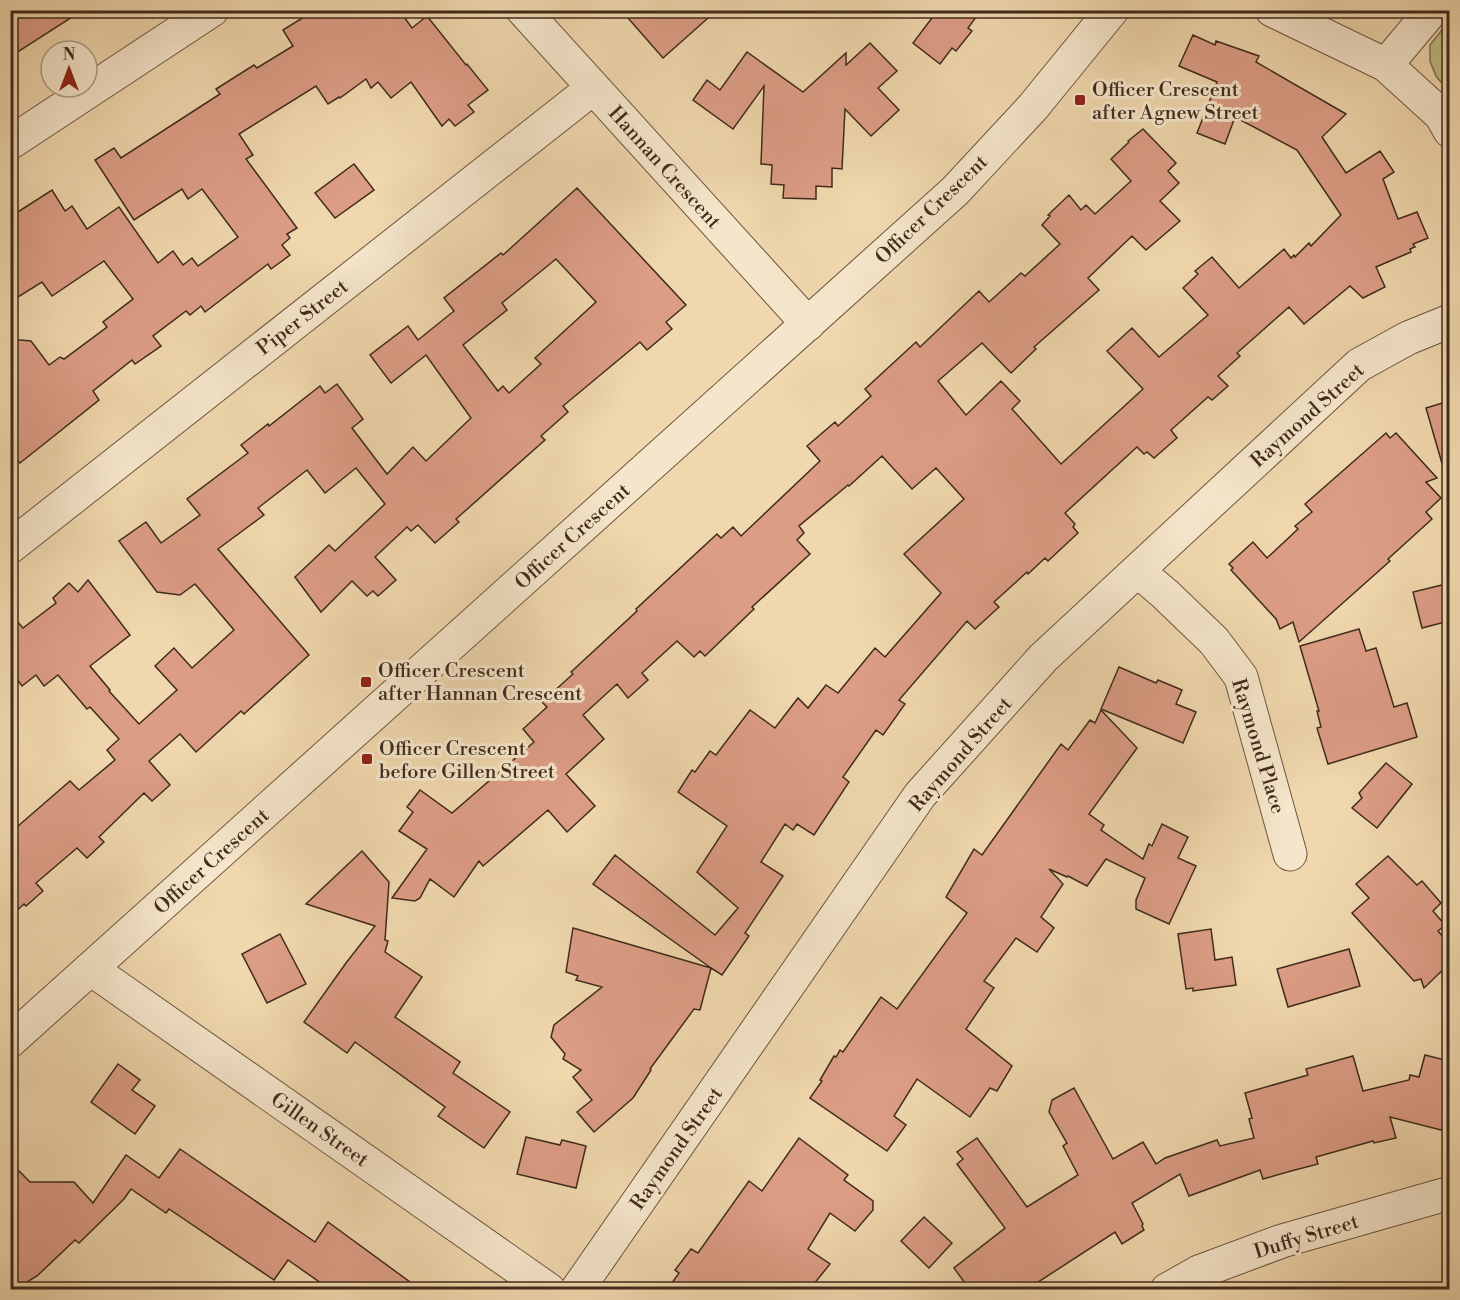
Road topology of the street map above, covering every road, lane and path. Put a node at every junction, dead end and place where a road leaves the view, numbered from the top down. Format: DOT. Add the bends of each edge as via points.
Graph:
graph roads {
  1 [pos="212,10"];
  2 [pos="523,10"];
  3 [pos="1112,10"];
  4 [pos="1272,10"];
  5 [pos="1432,10"];
  6 [pos="1386,65"];
  7 [pos="593,88"];
  8 [pos="1449,131"];
  9 [pos="10,142"];
  10 [pos="1449,321"];
  11 [pos="808,324"];
  12 [pos="10,547"];
  13 [pos="1138,571"];
  14 [pos="1290,854"];
  15 [pos="91,969"];
  16 [pos="10,1041"];
  17 [pos="1449,1193"];
  18 [pos="549,1290"];
  19 [pos="577,1290"];
  20 [pos="1167,1290"];
  1 -- 9 [label="street"];
  2 -- 7 [label="street, Hannan Crescent"];
  3 -- 11 [label="street, Officer Crescent" via="1033,107 955,191"];
  4 -- 6 [label="street"];
  5 -- 6 [label="street"];
  6 -- 8 [label="street" via="1441,115"];
  7 -- 11 [label="street, Hannan Crescent"];
  7 -- 12 [label="street, Piper Street"];
  10 -- 13 [label="street, Raymond Street" via="1359,365"];
  11 -- 15 [label="street, Officer Crescent"];
  13 -- 14 [label="street, Raymond Place" via="1214,641 1241,677"];
  13 -- 19 [label="street, Raymond Street" via="1043,658 920,795"];
  15 -- 16 [label="street, Officer Crescent"];
  15 -- 18 [label="street, Gillen Street"];
  17 -- 20 [label="street, Duffy Street" via="1282,1241 1199,1272"];
}
